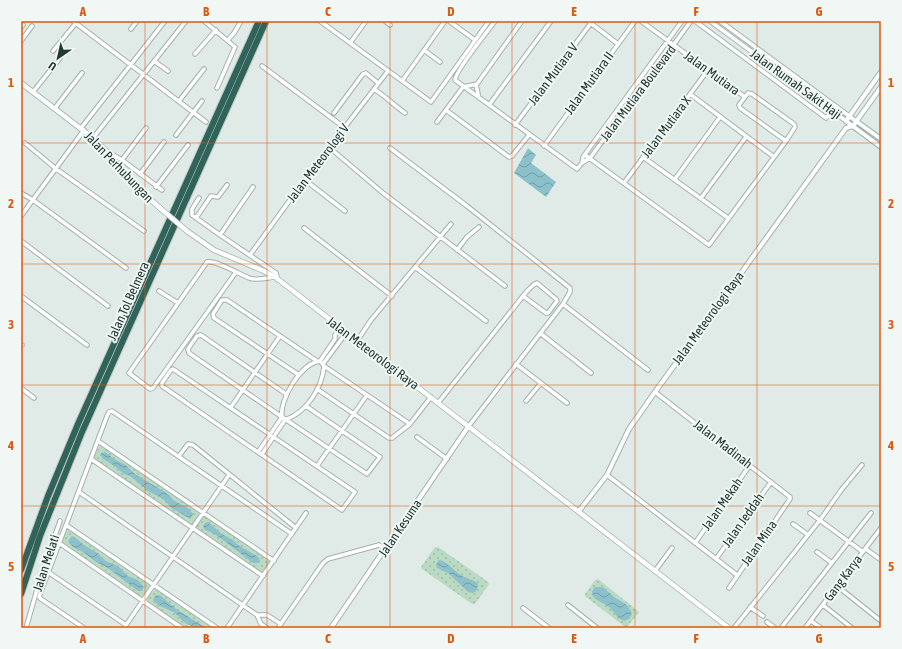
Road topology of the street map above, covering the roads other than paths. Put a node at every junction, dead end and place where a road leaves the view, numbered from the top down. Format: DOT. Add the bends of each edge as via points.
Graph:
graph roads {
  1 [pos="137,21"];
  2 [pos="164,21"];
  3 [pos="186,21"];
  4 [pos="204,21"];
  5 [pos="259,21"];
  6 [pos="266,21"];
  7 [pos="320,21"];
  8 [pos="366,21"];
  9 [pos="385,21"];
  10 [pos="446,21"];
  11 [pos="449,21"];
  12 [pos="489,21"];
  13 [pos="496,21"];
  14 [pos="522,21"];
  15 [pos="552,21"];
  16 [pos="635,21"];
  17 [pos="641,21"];
  18 [pos="682,21"];
  19 [pos="691,21"];
  20 [pos="695,21"];
  21 [pos="710,21"];
  22 [pos="720,21"];
  23 [pos="74,22"];
  24 [pos="589,22"];
  25 [pos="240,23"];
  26 [pos="390,25"];
  27 [pos="32,26"];
  28 [pos="131,29"];
  29 [pos="216,30"];
  30 [pos="228,40"];
  31 [pos="474,40"];
  32 [pos="668,40"];
  33 [pos="21,41"];
  34 [pos="350,43"];
  35 [pos="618,44"];
  36 [pos="674,45"];
  37 [pos="424,50"];
  38 [pos="54,51"];
  39 [pos="195,54"];
  40 [pos="60,58"];
  41 [pos="154,61"];
  42 [pos="440,62"];
  43 [pos="130,64"];
  44 [pos="262,66"];
  45 [pos="204,69"];
  46 [pos="708,70"];
  47 [pos="168,71"];
  48 [pos="388,71"];
  49 [pos="82,72"];
  50 [pos="881,72"];
  51 [pos="144,74"];
  52 [pos="402,80"];
  53 [pos="21,83"];
  54 [pos="378,83"];
  55 [pos="476,85"];
  56 [pos="463,87"];
  57 [pos="881,87"];
  58 [pos="217,88"];
  59 [pos="374,89"];
  60 [pos="33,92"];
  61 [pos="690,94"];
  62 [pos="745,97"];
  63 [pos="479,98"];
  64 [pos="179,101"];
  65 [pos="202,101"];
  66 [pos="489,105"];
  67 [pos="55,108"];
  68 [pos="446,110"];
  69 [pos="832,111"];
  70 [pos="193,112"];
  71 [pos="334,113"];
  72 [pos="405,113"];
  73 [pos="849,116"];
  74 [pos="720,117"];
  75 [pos="846,121"];
  76 [pos="856,121"];
  77 [pos="206,122"];
  78 [pos="437,122"];
  79 [pos="515,125"];
  80 [pos="853,126"];
  81 [pos="146,128"];
  82 [pos="344,128"];
  83 [pos="846,128"];
  84 [pos="83,129"];
  85 [pos="176,135"];
  86 [pos="529,135"];
  87 [pos="746,137"];
  88 [pos="93,138"];
  89 [pos="881,140"];
  90 [pos="786,141"];
  91 [pos="164,142"];
  92 [pos="25,143"];
  93 [pos="188,145"];
  94 [pos="544,146"];
  95 [pos="881,147"];
  96 [pos="330,148"];
  97 [pos="390,148"];
  98 [pos="105,150"];
  99 [pos="585,155"];
  100 [pos="643,157"];
  101 [pos="774,157"];
  102 [pos="590,158"];
  103 [pos="122,160"];
  104 [pos="582,163"];
  105 [pos="55,168"];
  106 [pos="140,174"];
  107 [pos="675,179"];
  108 [pos="305,180"];
  109 [pos="624,183"];
  110 [pos="227,185"];
  111 [pos="156,187"];
  112 [pos="253,188"];
  113 [pos="162,190"];
  114 [pos="21,193"];
  115 [pos="199,198"];
  116 [pos="701,198"];
  117 [pos="33,200"];
  118 [pos="160,208"];
  119 [pos="345,212"];
  120 [pos="21,216"];
  121 [pos="196,218"];
  122 [pos="728,218"];
  123 [pos="451,224"];
  124 [pos="479,227"];
  125 [pos="304,228"];
  126 [pos="144,231"];
  127 [pos="220,236"];
  128 [pos="439,237"];
  129 [pos="21,241"];
  130 [pos="457,250"];
  131 [pos="250,255"];
  132 [pos="415,267"];
  133 [pos="126,268"];
  134 [pos="236,272"];
  135 [pos="277,279"];
  136 [pos="505,286"];
  137 [pos="159,291"];
  138 [pos="21,296"];
  139 [pos="392,296"];
  140 [pos="523,296"];
  141 [pos="178,303"];
  142 [pos="563,304"];
  143 [pos="108,306"];
  144 [pos="486,321"];
  145 [pos="340,328"];
  146 [pos="346,333"];
  147 [pos="540,333"];
  148 [pos="280,336"];
  149 [pos="337,340"];
  150 [pos="357,341"];
  151 [pos="87,345"];
  152 [pos="268,354"];
  153 [pos="321,363"];
  154 [pos="516,364"];
  155 [pos="648,370"];
  156 [pos="255,372"];
  157 [pos="590,373"];
  158 [pos="299,375"];
  159 [pos="541,383"];
  160 [pos="21,388"];
  161 [pos="317,388"];
  162 [pos="243,390"];
  163 [pos="655,392"];
  164 [pos="286,394"];
  165 [pos="367,395"];
  166 [pos="431,397"];
  167 [pos="34,398"];
  168 [pos="526,401"];
  169 [pos="438,403"];
  170 [pos="568,403"];
  171 [pos="306,406"];
  172 [pos="231,407"];
  173 [pos="354,414"];
  174 [pos="282,417"];
  175 [pos="286,420"];
  176 [pos="410,424"];
  177 [pos="468,427"];
  178 [pos="342,431"];
  179 [pos="272,435"];
  180 [pos="417,437"];
  181 [pos="98,441"];
  182 [pos="330,449"];
  183 [pos="260,453"];
  184 [pos="179,456"];
  185 [pos="91,459"];
  186 [pos="447,459"];
  187 [pos="750,465"];
  188 [pos="862,465"];
  189 [pos="317,466"];
  190 [pos="229,475"];
  191 [pos="607,475"];
  192 [pos="771,482"];
  193 [pos="222,485"];
  194 [pos="79,492"];
  195 [pos="790,498"];
  196 [pos="579,511"];
  197 [pos="203,512"];
  198 [pos="306,513"];
  199 [pos="810,513"];
  200 [pos="871,513"];
  201 [pos="820,520"];
  202 [pos="60,521"];
  203 [pos="793,524"];
  204 [pos="66,525"];
  205 [pos="192,528"];
  206 [pos="296,528"];
  207 [pos="881,528"];
  208 [pos="292,534"];
  209 [pos="807,534"];
  210 [pos="848,541"];
  211 [pos="59,543"];
  212 [pos="694,543"];
  213 [pos="672,548"];
  214 [pos="385,549"];
  215 [pos="865,550"];
  216 [pos="817,552"];
  217 [pos="173,557"];
  218 [pos="716,559"];
  219 [pos="881,560"];
  220 [pos="274,561"];
  221 [pos="832,563"];
  222 [pos="21,570"];
  223 [pos="655,571"];
  224 [pos="48,572"];
  225 [pos="737,575"];
  226 [pos="263,576"];
  227 [pos="154,585"];
  228 [pos="837,586"];
  229 [pos="729,588"];
  230 [pos="21,594"];
  231 [pos="143,601"];
  232 [pos="243,605"];
  233 [pos="568,605"];
  234 [pos="823,605"];
  235 [pos="750,607"];
  236 [pos="523,608"];
  237 [pos="256,615"];
  238 [pos="763,616"];
  239 [pos="811,621"];
  240 [pos="881,621"];
  241 [pos="767,622"];
  242 [pos="592,624"];
  243 [pos="125,626"];
  244 [pos="279,626"];
  245 [pos="26,628"];
  246 [pos="84,628"];
  247 [pos="182,628"];
  248 [pos="217,628"];
  249 [pos="227,628"];
  250 [pos="267,628"];
  251 [pos="331,628"];
  252 [pos="549,628"];
  253 [pos="589,628"];
  254 [pos="597,628"];
  255 [pos="729,628"];
  256 [pos="734,628"];
  257 [pos="775,628"];
  258 [pos="781,628"];
  259 [pos="805,628"];
  260 [pos="821,628"];
  261 [pos="852,628"];
  1 -- 28 [label="street"];
  2 -- 43 [label="street"];
  3 -- 41 [label="street"];
  4 -- 29 [label="street"];
  5 -- 222 [label="highway, Jalan Tol Belmera" via="75,431"];
  6 -- 230 [label="highway, Jalan Tol Belmera" via="76,447 40,536"];
  7 -- 34 [label="street"];
  8 -- 34 [label="street"];
  9 -- 26 [label="street"];
  10 -- 37 [label="street"];
  11 -- 31 [label="street"];
  12 -- 31 [label="street"];
  13 -- 56 [label="street" via="455,77"];
  14 -- 55 [label="street"];
  15 -- 66 [label="street"];
  16 -- 35 [label="street, Jalan Mutiara II"];
  17 -- 32 [label="street, Jalan Mutiara"];
  18 -- 32 [label="street, Jalan Mutiara Boulevard"];
  19 -- 36 [label="street, Jalan Mutiara Boulevard"];
  20 -- 69 [label="street" via="826,118"];
  21 -- 69 [label="street, Jalan Rumah Sakit Haji"];
  22 -- 73 [label="street, Jalan Rumah Sakit Haji"];
  23 -- 38 [label="street"];
  23 -- 43 [label="street"];
  24 -- 35 [label="street"];
  24 -- 79 [label="street, Jalan Mutiara V"];
  25 -- 30 [label="street"];
  27 -- 33 [label="street"];
  29 -- 30 [label="street"];
  29 -- 39 [label="street"];
  30 -- 58 [label="street" via="235,48"];
  31 -- 52 [label="street" via="431,102"];
  32 -- 36 [label="street, Jalan Mutiara"];
  32 -- 99 [label="street, Jalan Mutiara Boulevard"];
  34 -- 48 [label="street"];
  35 -- 94 [label="street, Jalan Mutiara II"];
  36 -- 46 [label="street, Jalan Mutiara"];
  36 -- 102 [label="street, Jalan Mutiara Boulevard"];
  37 -- 42 [label="street"];
  37 -- 52 [label="street"];
  40 -- 60 [label="street"];
  41 -- 47 [label="street"];
  41 -- 51 [label="street"];
  43 -- 51 [label="street"];
  43 -- 84 [label="street"];
  44 -- 82 [label="street"];
  45 -- 64 [label="street"];
  46 -- 61 [label="street, Jalan Mutiara X"];
  46 -- 62 [label="street, Jalan Mutiara"];
  48 -- 52 [label="street"];
  48 -- 54 [label="street, Jalan Meteorologi V"];
  49 -- 67 [label="street"];
  50 -- 73 [label="street"];
  51 -- 64 [label="street"];
  51 -- 88 [label="street"];
  53 -- 60 [label="main road, Jalan Perhubungan"];
  54 -- 59 [label="street, Jalan Meteorologi V"];
  54 -- 71 [label="street" via="363,74"];
  55 -- 56 [label="street"];
  55 -- 63 [label="street"];
  56 -- 63 [label="street"];
  56 -- 68 [label="street"];
  57 -- 76 [label="street"];
  59 -- 72 [label="street"];
  59 -- 82 [label="street, Jalan Meteorologi V"];
  60 -- 67 [label="main road, Jalan Perhubungan"];
  61 -- 74 [label="street"];
  61 -- 100 [label="street, Jalan Mutiara X"];
  62 -- 90 [label="street" via="739,104 740,108"];
  62 -- 90 [label="street" via="752,94 794,124 795,128"];
  63 -- 66 [label="street"];
  64 -- 70 [label="street"];
  65 -- 70 [label="street"];
  66 -- 79 [label="street"];
  67 -- 84 [label="main road, Jalan Perhubungan"];
  68 -- 78 [label="street"];
  68 -- 86 [label="street" via="509,157"];
  69 -- 75 [label="street, Jalan Rumah Sakit Haji"];
  70 -- 77 [label="street"];
  70 -- 85 [label="street"];
  73 -- 75 [label="street"];
  73 -- 76 [label="street, Jalan Rumah Sakit Haji"];
  74 -- 87 [label="street"];
  74 -- 107 [label="street"];
  75 -- 80 [label="street, Jalan Rumah Sakit Haji"];
  75 -- 83 [label="street"];
  76 -- 80 [label="street"];
  76 -- 89 [label="street, Jalan Rumah Sakit Haji"];
  79 -- 86 [label="street"];
  80 -- 83 [label="street"];
  80 -- 95 [label="street, Jalan Rumah Sakit Haji"];
  81 -- 103 [label="street"];
  82 -- 96 [label="street, Jalan Meteorologi V"];
  83 -- 163 [label="street, Jalan Meteorologi Raya"];
  84 -- 88 [label="main road, Jalan Perhubungan"];
  84 -- 105 [label="street"];
  86 -- 94 [label="street"];
  87 -- 101 [label="street"];
  87 -- 116 [label="street"];
  88 -- 98 [label="main road, Jalan Perhubungan"];
  90 -- 101 [label="street"];
  91 -- 106 [label="street"];
  92 -- 105 [label="street"];
  93 -- 111 [label="street"];
  94 -- 104 [label="street, Jalan Mutiara Boulevard" via="577,169"];
  96 -- 108 [label="street, Jalan Meteorologi V"];
  96 -- 128 [label="street"];
  97 -- 142 [label="street" via="569,287 570,292"];
  98 -- 103 [label="street"];
  98 -- 118 [label="main road, Jalan Perhubungan" via="132,184"];
  99 -- 102 [label="street"];
  99 -- 104 [label="street, Jalan Mutiara Boulevard"];
  100 -- 107 [label="street"];
  100 -- 109 [label="street, Jalan Mutiara X"];
  101 -- 122 [label="street"];
  102 -- 104 [label="street, Jalan Mutiara Boulevard"];
  102 -- 109 [label="street"];
  103 -- 106 [label="street"];
  105 -- 117 [label="street"];
  105 -- 126 [label="street"];
  106 -- 111 [label="street"];
  107 -- 116 [label="street"];
  108 -- 119 [label="street"];
  108 -- 131 [label="street, Jalan Meteorologi V"];
  109 -- 122 [label="street" via="708,245"];
  110 -- 121 [label="street" via="218,196 211,197"];
  111 -- 113 [label="street"];
  112 -- 127 [label="street"];
  114 -- 117 [label="street"];
  115 -- 121 [label="street" via="191,212"];
  116 -- 122 [label="street"];
  117 -- 120 [label="street"];
  117 -- 133 [label="street"];
  118 -- 135 [label="main road, Jalan Meteorologi Raya, bridge" via="214,250"];
  121 -- 127 [label="street"];
  123 -- 128 [label="street"];
  124 -- 130 [label="street"];
  125 -- 139 [label="street"];
  127 -- 131 [label="street"];
  128 -- 130 [label="street"];
  128 -- 132 [label="street"];
  129 -- 143 [label="street"];
  130 -- 136 [label="street"];
  131 -- 135 [label="street" via="276,273"];
  132 -- 139 [label="street"];
  132 -- 144 [label="street"];
  134 -- 135 [label="street" via="254,279"];
  134 -- 141 [label="street" via="207,262"];
  134 -- 141 [label="street" via="150,389 129,373"];
  135 -- 145 [label="main road, Jalan Meteorologi Raya"];
  137 -- 141 [label="street"];
  138 -- 151 [label="street"];
  139 -- 150 [label="street"];
  140 -- 140 [label="street" via="536,283 557,301 546,314"];
  140 -- 169 [label="street"];
  142 -- 147 [label="street"];
  142 -- 155 [label="street"];
  145 -- 146 [label="main road, Jalan Meteorologi Raya"];
  145 -- 149 [label="street" via="335,335"];
  146 -- 149 [label="street" via="341,340"];
  146 -- 150 [label="main road, Jalan Meteorologi Raya"];
  147 -- 154 [label="street"];
  147 -- 157 [label="street"];
  148 -- 152 [label="street"];
  148 -- 152 [label="street" via="227,300 222,300 213,314 214,318"];
  148 -- 153 [label="street"];
  149 -- 153 [label="street"];
  150 -- 166 [label="main road, Jalan Meteorologi Raya"];
  152 -- 156 [label="street"];
  152 -- 158 [label="street"];
  153 -- 158 [label="street"];
  153 -- 161 [label="street" via="322,378"];
  153 -- 165 [label="street"];
  154 -- 159 [label="street"];
  154 -- 177 [label="street"];
  156 -- 162 [label="street"];
  156 -- 162 [label="street" via="201,335 197,336 188,349 189,353"];
  156 -- 164 [label="street"];
  158 -- 164 [label="street"];
  159 -- 168 [label="street"];
  159 -- 170 [label="street"];
  160 -- 167 [label="street"];
  161 -- 171 [label="street"];
  161 -- 173 [label="street"];
  162 -- 172 [label="street"];
  162 -- 174 [label="street"];
  163 -- 187 [label="street, Jalan Madinah"];
  163 -- 191 [label="street, Jalan Meteorologi Raya" via="629,429"];
  164 -- 174 [label="street" via="280,411"];
  165 -- 173 [label="street"];
  165 -- 176 [label="street"];
  166 -- 169 [label="main road, Jalan Meteorologi Raya"];
  166 -- 176 [label="street"];
  169 -- 177 [label="main road, Jalan Meteorologi Raya"];
  171 -- 175 [label="street"];
  171 -- 178 [label="street"];
  172 -- 179 [label="street"];
  172 -- 183 [label="street" via="175,369 171,370 162,383 162,386"];
  173 -- 176 [label="street" via="389,438"];
  173 -- 178 [label="street"];
  174 -- 175 [label="street"];
  174 -- 179 [label="street"];
  175 -- 179 [label="street"];
  175 -- 182 [label="street"];
  177 -- 186 [label="street, Jalan Kesuma"];
  177 -- 196 [label="main road, Jalan Meteorologi Raya"];
  178 -- 182 [label="street"];
  178 -- 182 [label="street" via="380,456 367,474"];
  179 -- 183 [label="street"];
  179 -- 189 [label="street"];
  180 -- 186 [label="street"];
  181 -- 184 [label="street" via="107,416 112,411"];
  181 -- 185 [label="street"];
  181 -- 197 [label="street"];
  182 -- 189 [label="street"];
  183 -- 189 [label="street" via="342,510 355,492"];
  184 -- 190 [label="street" via="190,444"];
  184 -- 193 [label="street"];
  185 -- 194 [label="street"];
  185 -- 205 [label="street"];
  186 -- 214 [label="street, Jalan Kesuma"];
  187 -- 192 [label="street, Jalan Madinah"];
  187 -- 212 [label="street, Jalan Mekah"];
  188 -- 201 [label="street"];
  190 -- 193 [label="street"];
  190 -- 206 [label="street"];
  191 -- 196 [label="street, Jalan Meteorologi Raya"];
  191 -- 212 [label="street"];
  192 -- 195 [label="street, Jalan Madinah"];
  192 -- 218 [label="street, Jalan Jeddah"];
  193 -- 197 [label="street"];
  193 -- 208 [label="street"];
  194 -- 204 [label="street"];
  194 -- 217 [label="street"];
  195 -- 225 [label="street, Jalan Mina"];
  196 -- 223 [label="main road, Jalan Meteorologi Raya"];
  197 -- 205 [label="street"];
  197 -- 220 [label="street"];
  198 -- 206 [label="street"];
  199 -- 201 [label="street"];
  200 -- 210 [label="street"];
  201 -- 209 [label="street"];
  201 -- 210 [label="street"];
  202 -- 245 [label="street, Jalan Melati"];
  203 -- 209 [label="street"];
  204 -- 211 [label="street"];
  204 -- 227 [label="street"];
  205 -- 217 [label="street"];
  205 -- 226 [label="street"];
  206 -- 208 [label="street"];
  207 -- 215 [label="street, Gang Karya"];
  208 -- 220 [label="street"];
  209 -- 235 [label="street"];
  210 -- 215 [label="street"];
  210 -- 221 [label="street"];
  211 -- 224 [label="street"];
  211 -- 231 [label="street"];
  212 -- 218 [label="street"];
  213 -- 223 [label="street"];
  214 -- 244 [label="street" via="379,544 328,559"];
  214 -- 251 [label="street, Jalan Kesuma"];
  215 -- 219 [label="street"];
  215 -- 228 [label="street, Gang Karya"];
  216 -- 221 [label="street"];
  217 -- 227 [label="street"];
  217 -- 232 [label="street"];
  218 -- 225 [label="street"];
  220 -- 226 [label="street"];
  221 -- 258 [label="street"];
  223 -- 255 [label="main road, Jalan Meteorologi Raya"];
  224 -- 243 [label="street"];
  224 -- 246 [label="street" via="40,597"];
  225 -- 229 [label="street, Jalan Mina"];
  226 -- 232 [label="street"];
  227 -- 231 [label="street"];
  227 -- 248 [label="street"];
  228 -- 234 [label="street, Gang Karya"];
  228 -- 240 [label="street"];
  231 -- 243 [label="street"];
  231 -- 247 [label="street"];
  232 -- 237 [label="street"];
  232 -- 249 [label="street"];
  233 -- 242 [label="street"];
  234 -- 239 [label="street, Gang Karya"];
  234 -- 261 [label="street"];
  235 -- 238 [label="street"];
  235 -- 256 [label="street"];
  236 -- 252 [label="street"];
  237 -- 244 [label="street" via="266,615"];
  237 -- 250 [label="street"];
  239 -- 259 [label="street, Gang Karya"];
  239 -- 260 [label="street"];
  241 -- 257 [label="street"];
  242 -- 253 [label="street"];
  242 -- 254 [label="street"];
}
